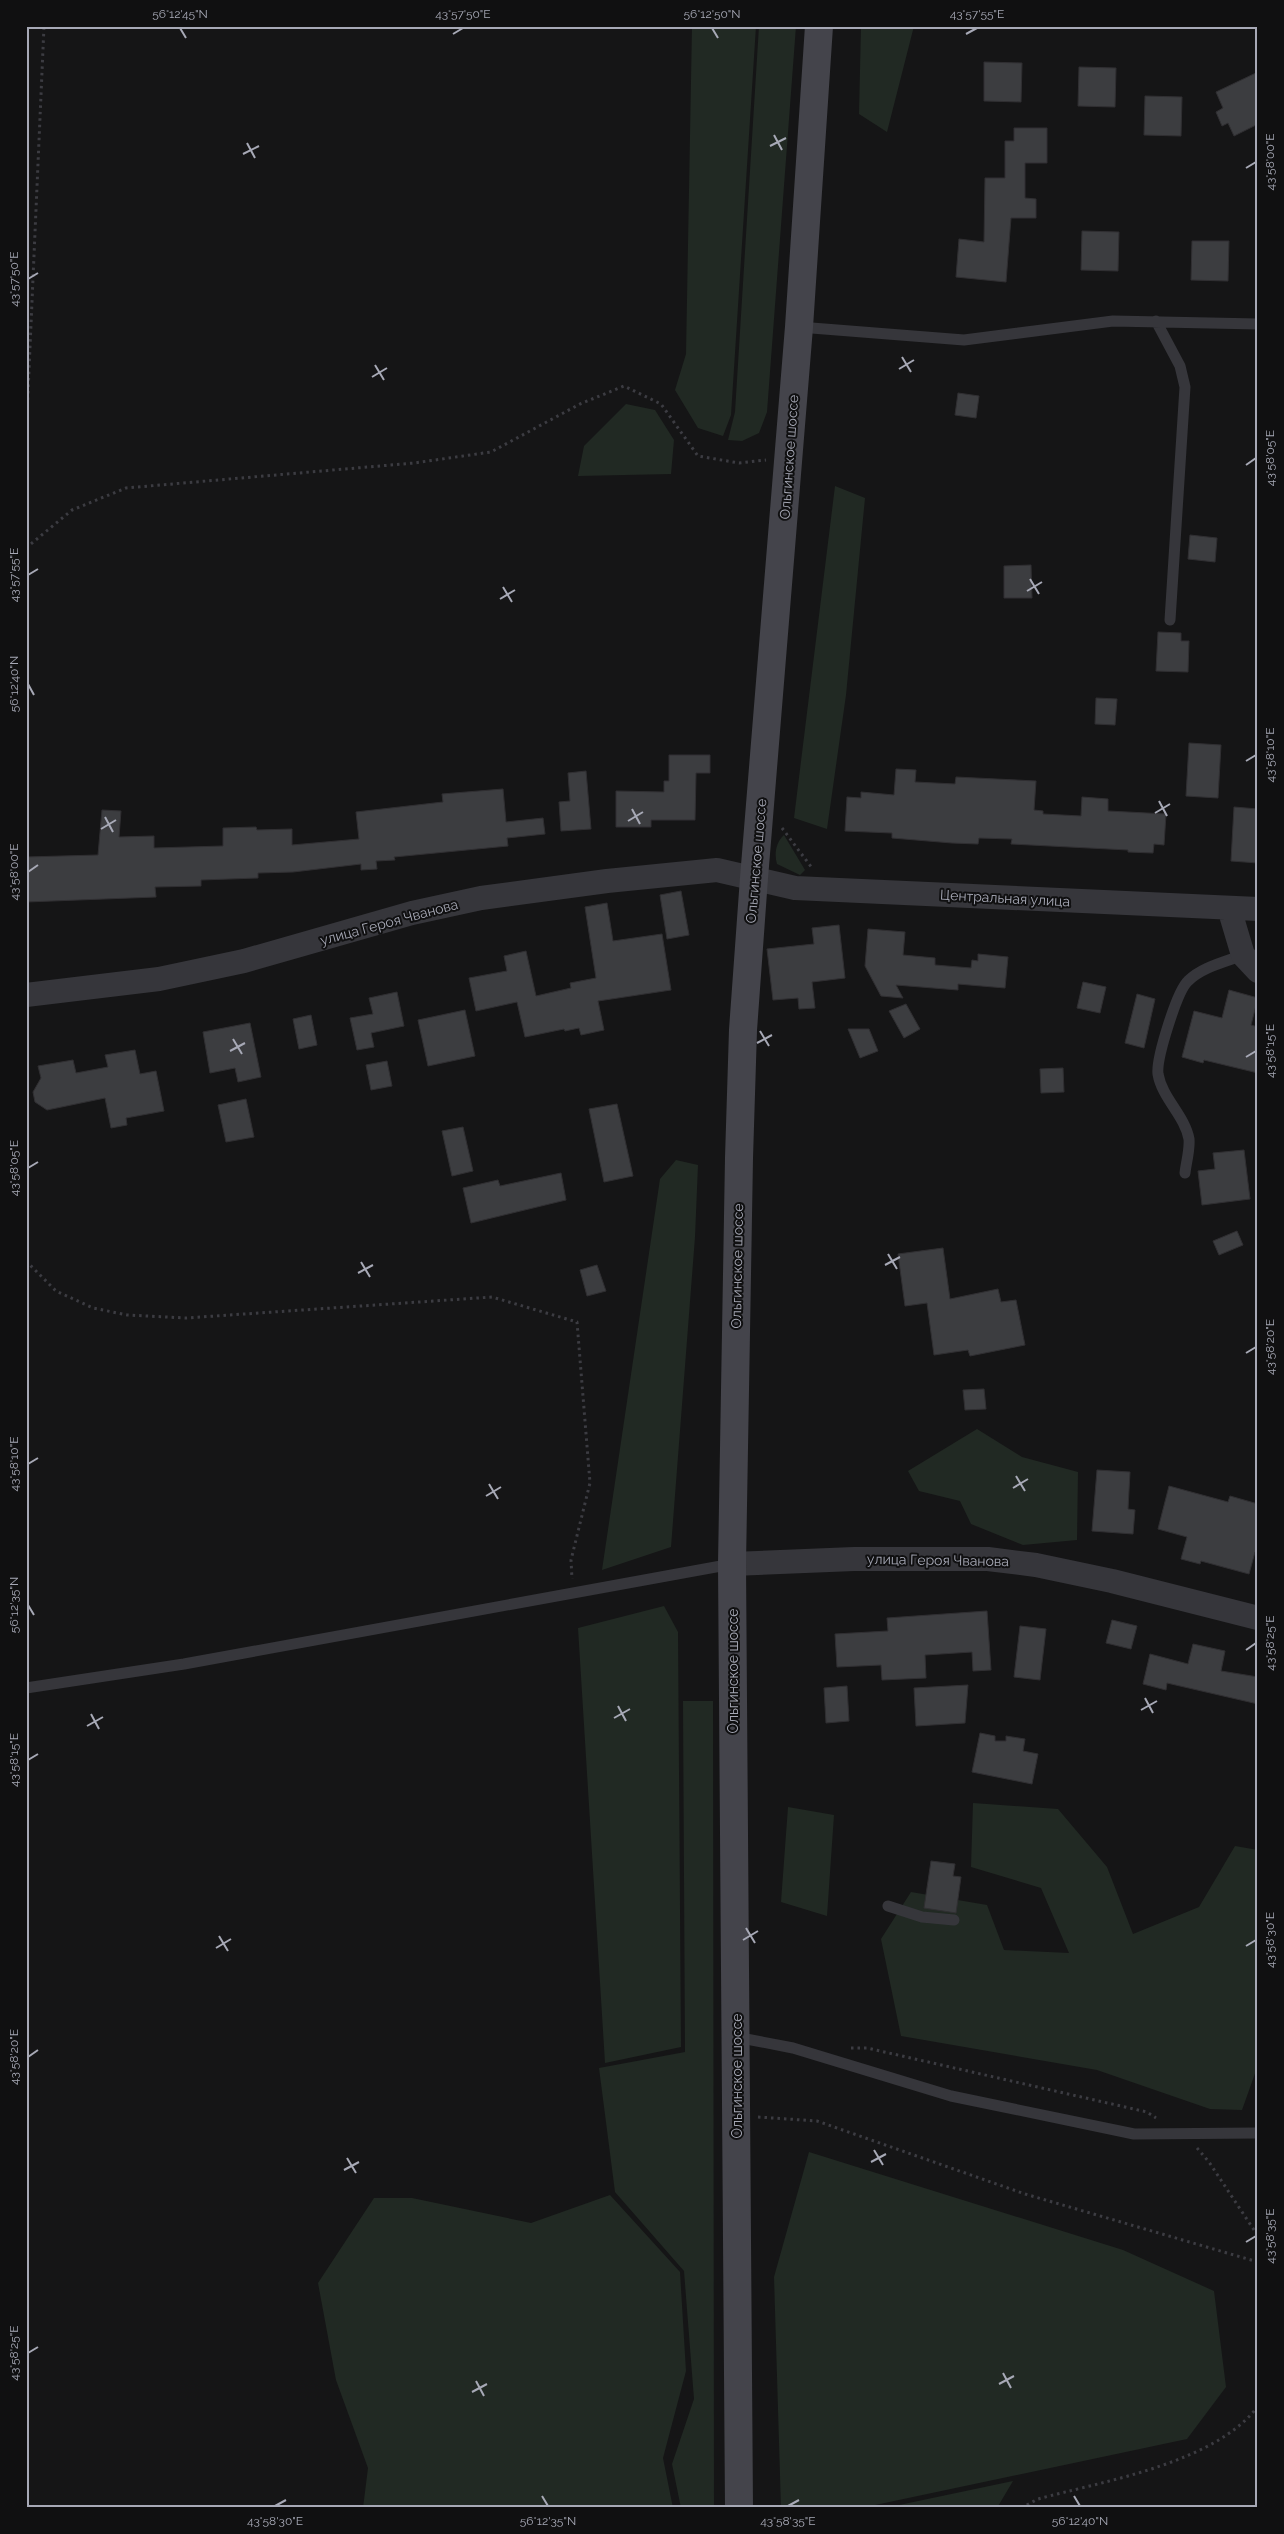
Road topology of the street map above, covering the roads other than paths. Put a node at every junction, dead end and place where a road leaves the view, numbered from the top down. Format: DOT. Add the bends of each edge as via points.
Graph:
graph roads {
  1 [pos="819,26"];
  2 [pos="1156,321"];
  3 [pos="1258,324"];
  4 [pos="799,327"];
  5 [pos="1170,620"];
  6 [pos="754,878"];
  7 [pos="1229,908"];
  8 [pos="1258,908"];
  9 [pos="1250,963"];
  10 [pos="26,994"];
  11 [pos="1185,1174"];
  12 [pos="732,1564"];
  13 [pos="1258,1618"];
  14 [pos="26,1688"];
  15 [pos="888,1906"];
  16 [pos="954,1920"];
  17 [pos="736,2037"];
  18 [pos="1258,2133"];
  19 [pos="739,2508"];
  1 -- 4 [label="main road, Ольгинское шоссе"];
  2 -- 3 [label="lane"];
  2 -- 4 [label="lane" via="1113,321 964,340"];
  2 -- 5 [label="lane" via="1180,366 1185,387"];
  4 -- 6 [label="main road, Ольгинское шоссе"];
  6 -- 7 [label="street, Центральная улица" via="795,888"];
  6 -- 10 [label="street, улица Героя Чванова" via="717,870 481,898 412,913 244,961 159,979"];
  6 -- 12 [label="main road, Ольгинское шоссе" via="739,1158"];
  7 -- 8 [label="street, Центральная улица"];
  7 -- 9 [label="street"];
  9 -- 11 [label="lane" via="1200,972 1182,987 1159,1059 1158,1074 1162,1085 1189,1140"];
  12 -- 13 [label="street, улица Героя Чванова" via="854,1559 988,1559 1036,1564"];
  12 -- 14 [label="lane" via="184,1664"];
  12 -- 17 [label="main road, Ольгинское шоссе"];
  15 -- 16 [label="lane" via="922,1917"];
  17 -- 18 [label="lane" via="793,2048 951,2096 1134,2134"];
  17 -- 19 [label="main road, Ольгинское шоссе"];
}
